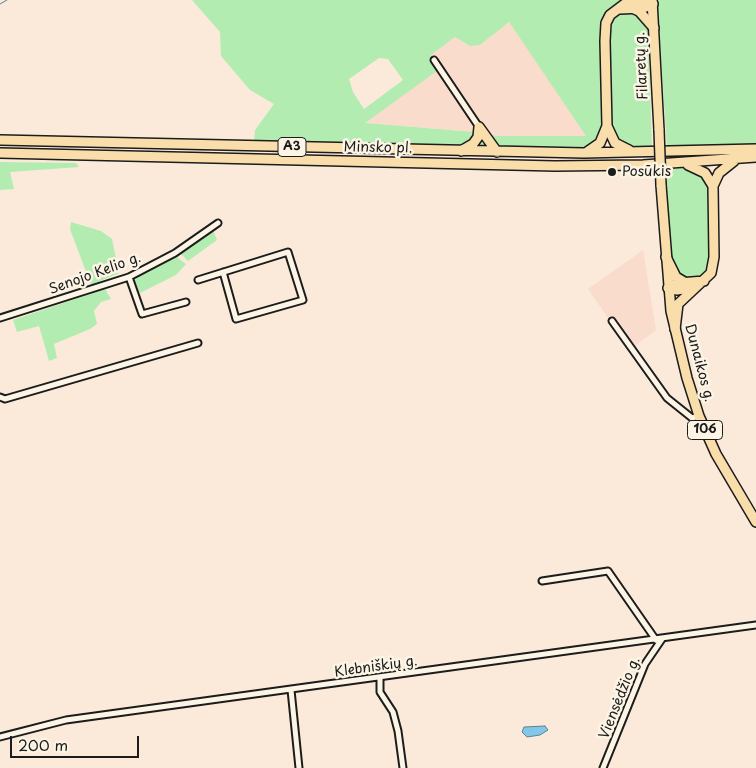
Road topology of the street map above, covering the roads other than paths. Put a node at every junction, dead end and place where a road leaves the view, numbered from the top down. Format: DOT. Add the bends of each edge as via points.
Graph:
graph roads {
  1 [pos="652,2"];
  2 [pos="626,5"];
  3 [pos="654,28"];
  4 [pos="434,60"];
  5 [pos="607,126"];
  6 [pos="478,127"];
  7 [pos="0,140"];
  8 [pos="756,149"];
  9 [pos="461,151"];
  10 [pos="497,152"];
  11 [pos="633,152"];
  12 [pos="0,153"];
  13 [pos="584,153"];
  14 [pos="756,157"];
  15 [pos="739,159"];
  16 [pos="682,163"];
  17 [pos="713,186"];
  18 [pos="218,223"];
  19 [pos="666,257"];
  20 [pos="223,272"];
  21 [pos="129,277"];
  22 [pos="198,280"];
  23 [pos="686,283"];
  24 [pos="701,284"];
  25 [pos="668,288"];
  26 [pos="186,302"];
  27 [pos="0,318"];
  28 [pos="612,321"];
  29 [pos="675,329"];
  30 [pos="198,343"];
  31 [pos="0,397"];
  32 [pos="699,416"];
  33 [pos="756,522"];
  34 [pos="542,582"];
  35 [pos="756,624"];
  36 [pos="660,639"];
  37 [pos="380,678"];
  38 [pos="291,690"];
  39 [pos="0,737"];
  40 [pos="299,768"];
  41 [pos="403,768"];
  42 [pos="603,768"];
  1 -- 2 [label="main road"];
  1 -- 3 [label="main road, Filaretų g. / 106"];
  2 -- 3 [label="main road" via="640,11"];
  2 -- 5 [label="main road" via="610,15 605,28"];
  3 -- 19 [label="main road, Filaretų g. / 106, bridge"];
  4 -- 6 [label="street"];
  5 -- 11 [label="main road" via="615,143"];
  5 -- 13 [label="main road" via="600,142"];
  6 -- 9 [label="main road" via="476,140"];
  6 -- 10 [label="main road"];
  7 -- 9 [label="main road, Minsko pl. / A3"];
  8 -- 11 [label="main road, Minsko pl. / A3"];
  9 -- 10 [label="main road, Minsko pl. / A3"];
  10 -- 13 [label="main road, Minsko pl. / A3"];
  11 -- 13 [label="main road, Minsko pl. / A3"];
  12 -- 16 [label="main road, Minsko pl. / A3" via="555,166"];
  14 -- 15 [label="main road, Minsko pl. / A3"];
  15 -- 16 [label="main road, Minsko pl. / A3"];
  15 -- 17 [label="main road" via="723,168"];
  16 -- 17 [label="main road" via="702,170"];
  17 -- 24 [label="main road" via="714,263 711,273"];
  18 -- 21 [label="street, Senojo Kelio g." via="175,253"];
  19 -- 23 [label="main road" via="676,277"];
  19 -- 25 [label="main road, 106"];
  20 -- 20 [label="street" via="288,252 303,300 236,319"];
  20 -- 22 [label="street"];
  21 -- 26 [label="street" via="142,314"];
  21 -- 27 [label="street, Senojo Kelio g."];
  23 -- 24 [label="main road"];
  23 -- 25 [label="main road"];
  24 -- 25 [label="main road" via="677,290"];
  24 -- 29 [label="main road" via="678,304"];
  25 -- 29 [label="main road, Dunaikos g. / 106"];
  28 -- 32 [label="street" via="667,398 692,418"];
  29 -- 32 [label="main road, Dunaikos g. / 106"];
  30 -- 31 [label="street" via="5,399"];
  32 -- 33 [label="main road, Dunaikos g. / 106" via="727,475"];
  34 -- 36 [label="street" via="608,571"];
  35 -- 36 [label="street, Klebniškių g."];
  36 -- 37 [label="street, Klebniškių g."];
  36 -- 42 [label="street, Viensėdžio g." via="645,664"];
  37 -- 38 [label="street, Klebniškių g."];
  37 -- 41 [label="street" via="380,692 392,712 398,731"];
  38 -- 39 [label="street, Klebniškių g." via="66,720"];
  38 -- 40 [label="street"];
}
